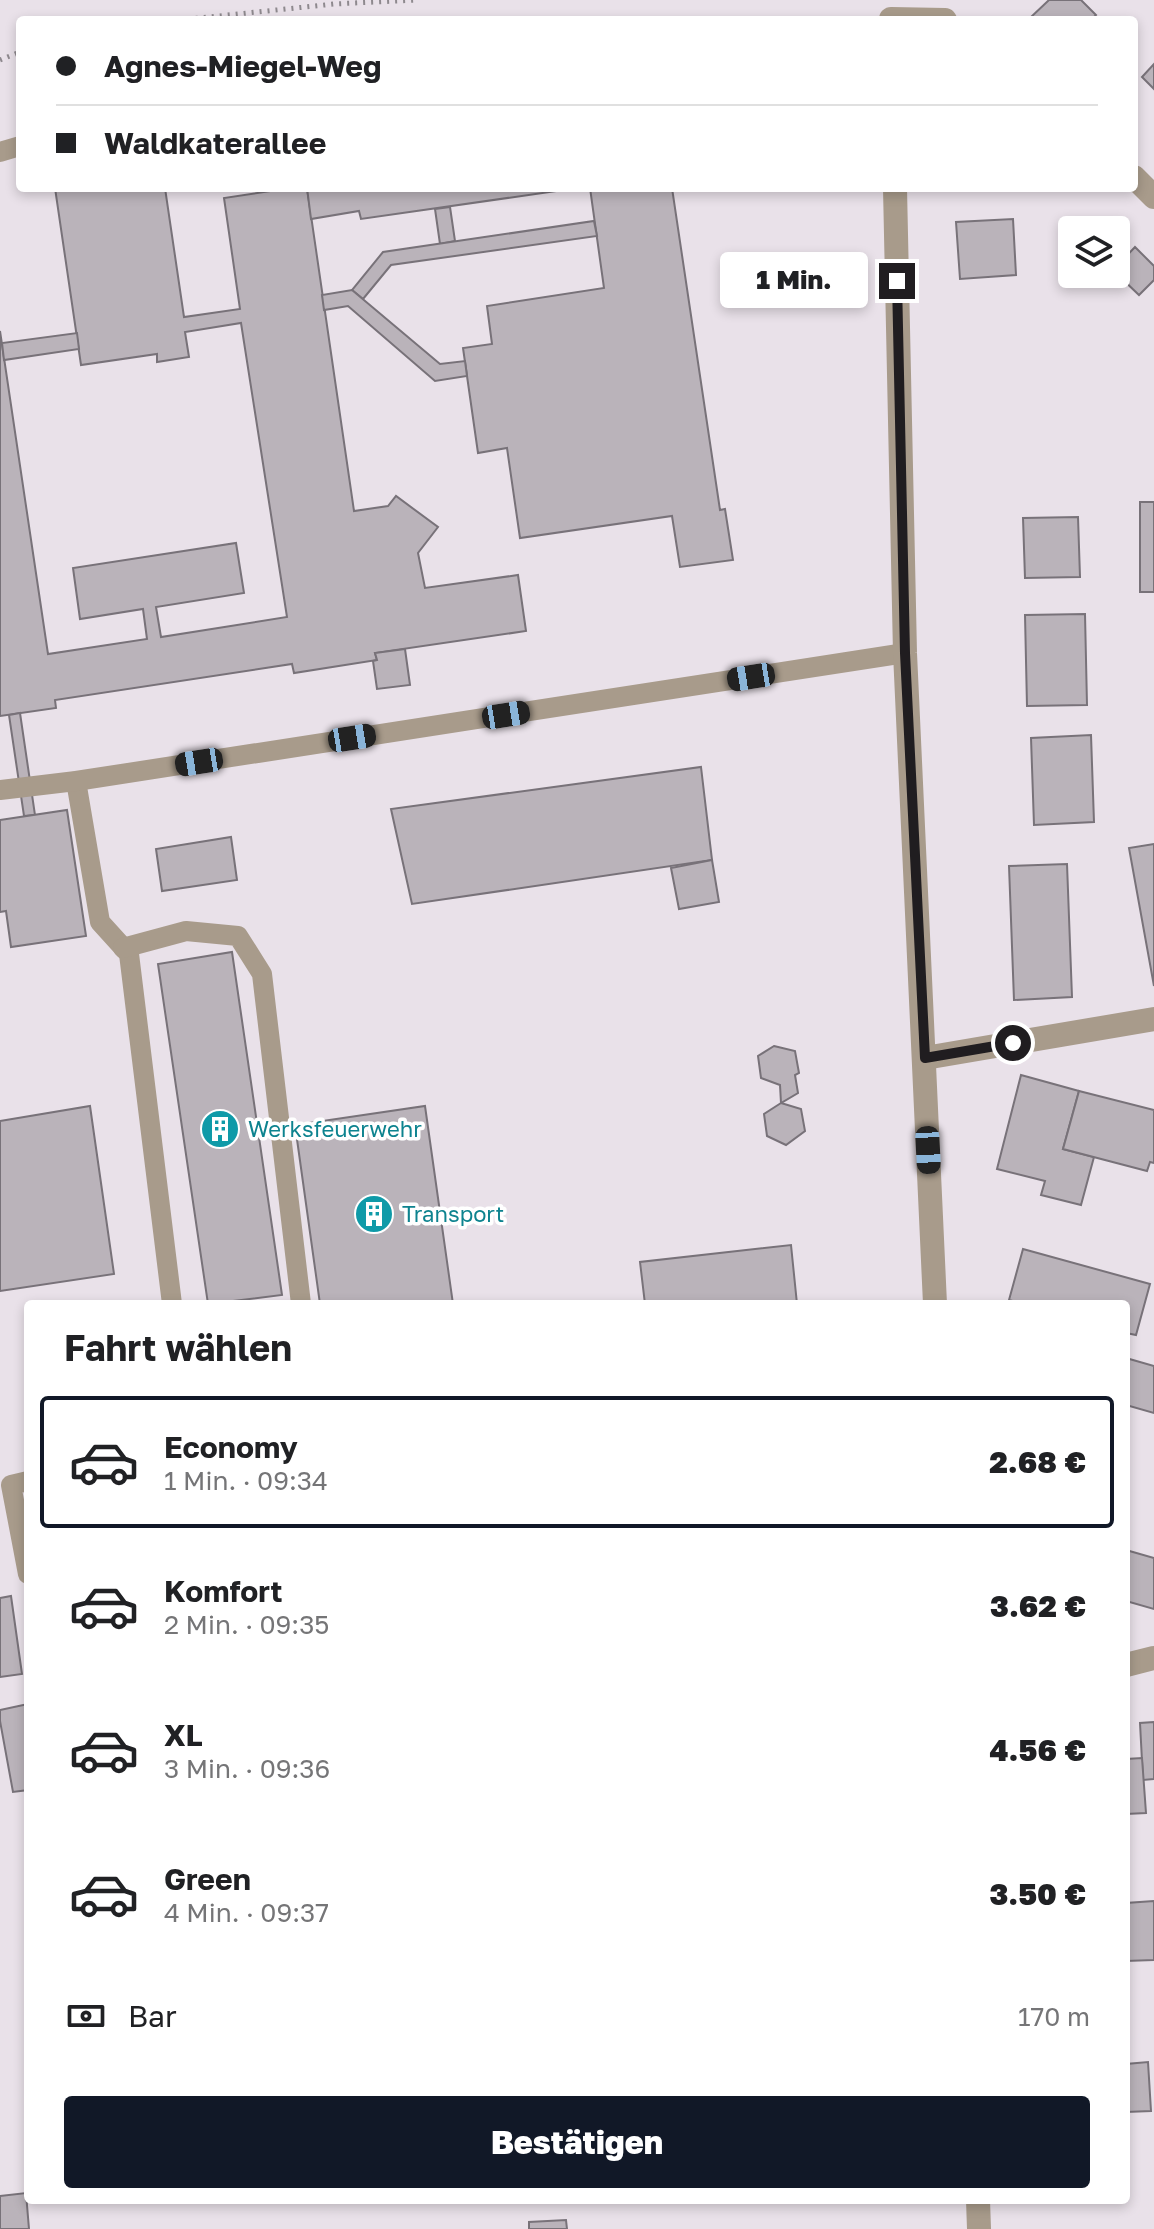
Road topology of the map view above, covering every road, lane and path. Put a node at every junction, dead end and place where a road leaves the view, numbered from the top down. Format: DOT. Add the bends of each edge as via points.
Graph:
graph roads {
  1 [pos="416,0"];
  2 [pos="333,2"];
  3 [pos="891,13"];
  4 [pos="214,16"];
  5 [pos="914,16"];
  6 [pos="1138,181"];
  7 [pos="895,192"];
  8 [pos="1154,197"];
  9 [pos="905,653"];
  10 [pos="76,781"];
  11 [pos="0,790"];
  12 [pos="123,948"];
  13 [pos="1154,1019"];
  14 [pos="925,1058"];
  15 [pos="172,1300"];
  16 [pos="301,1300"];
  17 [pos="935,1300"];
  18 [pos="13,1484"];
  19 [pos="24,1550"];
  20 [pos="1154,1658"];
  21 [pos="1130,1664"];
  22 [pos="978,2204"];
  23 [pos="979,2229"];
  1 -- 2 [label="path"];
  2 -- 4 [label="path"];
  3 -- 5 [label="street"];
  6 -- 8 [label="street"];
  7 -- 9 [label="street"];
  9 -- 10 [label="lane"];
  9 -- 14 [label="street"];
  10 -- 11 [label="lane"];
  10 -- 12 [label="lane" via="100,922"];
  12 -- 15 [label="lane" via="129,954"];
  12 -- 16 [label="lane" via="186,931 238,936 262,974"];
  13 -- 14 [label="street"];
  14 -- 17 [label="street"];
  18 -- 19 [label="lane"];
  20 -- 21 [label="street"];
  22 -- 23 [label="street"];
}
